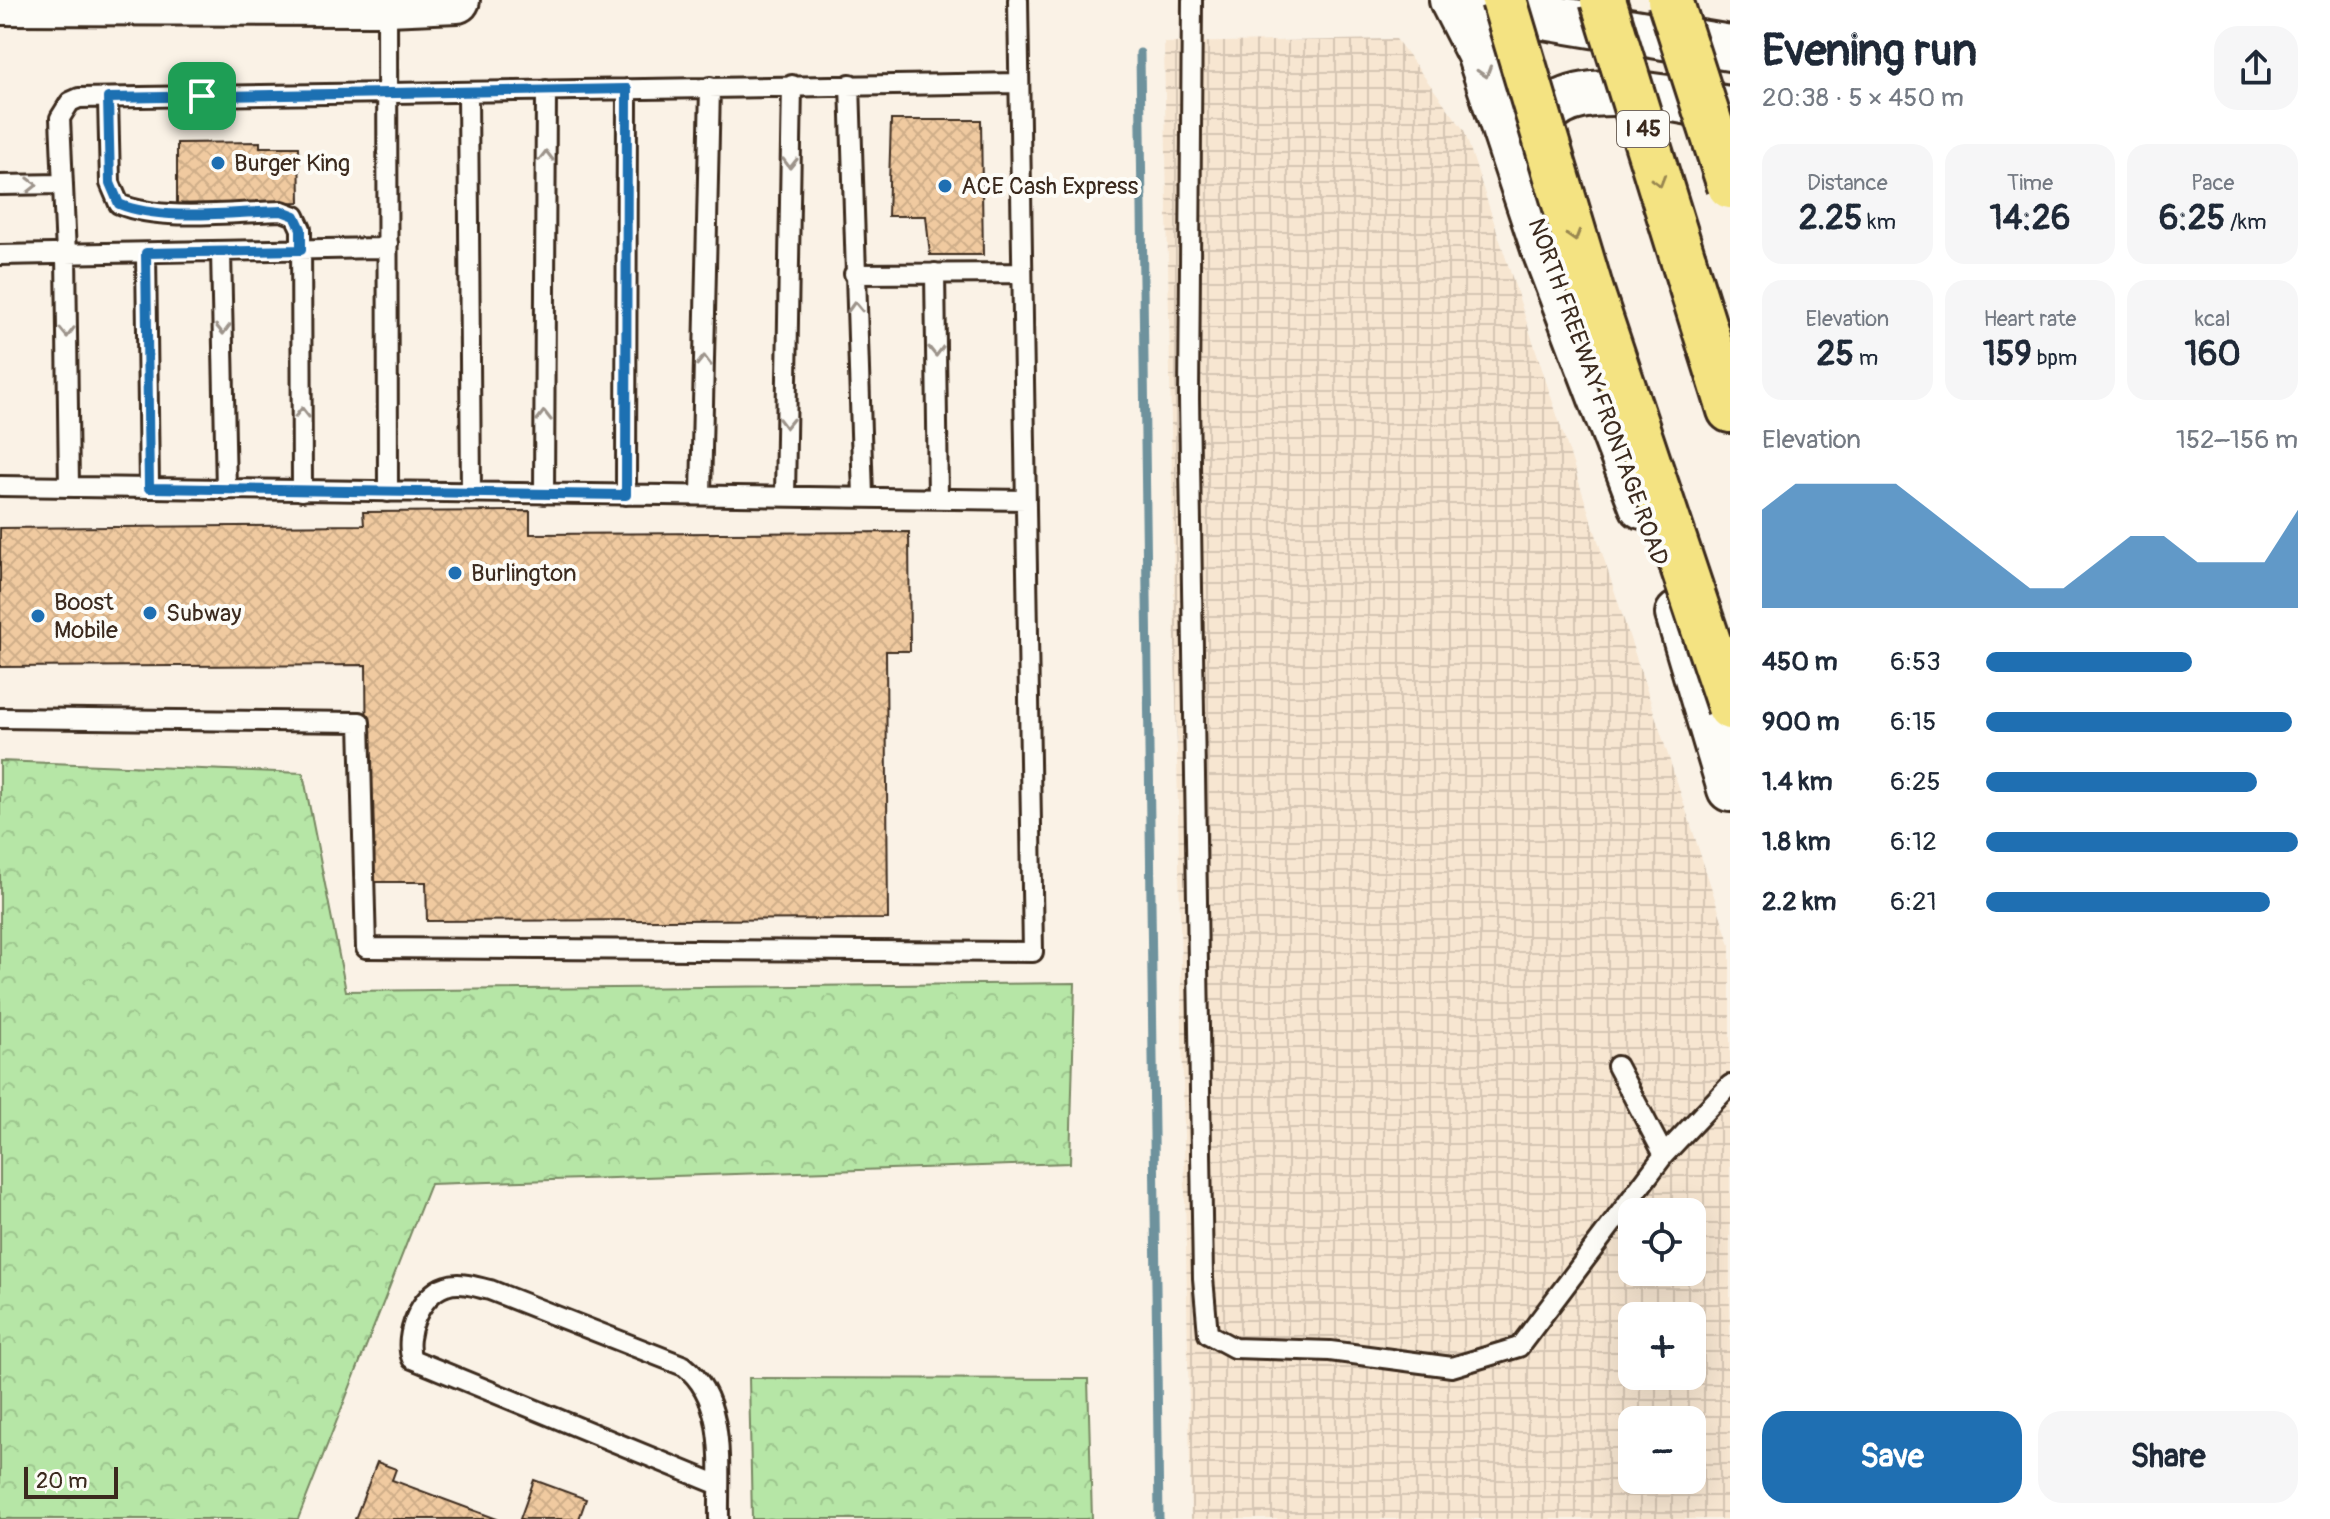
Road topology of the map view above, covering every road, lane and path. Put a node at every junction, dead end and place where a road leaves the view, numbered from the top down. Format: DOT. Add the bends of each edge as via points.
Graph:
graph roads {
  1 [pos="457,0"];
  2 [pos="1018,0"];
  3 [pos="1192,0"];
  4 [pos="1504,0"];
  5 [pos="1603,0"];
  6 [pos="1670,0"];
  7 [pos="1447,1"];
  8 [pos="0,2"];
  9 [pos="387,3"];
  10 [pos="1730,48"];
  11 [pos="1019,83"];
  12 [pos="850,84"];
  13 [pos="792,85"];
  14 [pos="710,87"];
  15 [pos="627,89"];
  16 [pos="546,90"];
  17 [pos="468,92"];
  18 [pos="389,93"];
  19 [pos="108,98"];
  20 [pos="1730,109"];
  21 [pos="63,184"];
  22 [pos="0,185"];
  23 [pos="1730,186"];
  24 [pos="388,243"];
  25 [pos="1543,246"];
  26 [pos="301,250"];
  27 [pos="221,251"];
  28 [pos="146,253"];
  29 [pos="66,254"];
  30 [pos="0,255"];
  31 [pos="935,273"];
  32 [pos="1022,273"];
  33 [pos="854,274"];
  34 [pos="1730,410"];
  35 [pos="0,486"];
  36 [pos="69,487"];
  37 [pos="149,488"];
  38 [pos="226,490"];
  39 [pos="302,491"];
  40 [pos="388,492"];
  41 [pos="471,493"];
  42 [pos="544,494"];
  43 [pos="626,495"];
  44 [pos="701,495"];
  45 [pos="785,496"];
  46 [pos="863,496"];
  47 [pos="938,497"];
  48 [pos="1026,500"];
  49 [pos="1730,707"];
  50 [pos="0,718"];
  51 [pos="1730,789"];
  52 [pos="1617,1066"];
  53 [pos="1730,1085"];
  54 [pos="1664,1155"];
  55 [pos="719,1485"];
  56 [pos="719,1519"];
  1 -- 9 [label="main road"];
  2 -- 11 [label="lane"];
  3 -- 54 [label="lane" via="1189,399 1208,1334 1234,1348 1330,1351 1452,1367 1519,1347"];
  4 -- 49 [label="highway, one-way, bridge" via="1591,291"];
  5 -- 34 [label="highway, I 45, one-way, bridge"];
  6 -- 23 [label="highway, bridge"];
  7 -- 10 [label="main road"];
  7 -- 25 [label="main road, NORTH FREEWAY FRONTAGE ROAD, one-way" via="1479,53"];
  8 -- 9 [label="main road"];
  9 -- 18 [label="lane"];
  11 -- 12 [label="lane"];
  11 -- 32 [label="lane"];
  12 -- 13 [label="lane"];
  12 -- 33 [label="lane"];
  13 -- 14 [label="lane"];
  13 -- 45 [label="lane, one-way"];
  14 -- 15 [label="lane"];
  44 -- 14 [label="lane, one-way"];
  15 -- 16 [label="lane"];
  15 -- 43 [label="lane"];
  16 -- 17 [label="lane"];
  42 -- 16 [label="lane, one-way"];
  17 -- 18 [label="lane"];
  17 -- 41 [label="lane"];
  18 -- 19 [label="lane"];
  18 -- 24 [label="lane"];
  19 -- 21 [label="lane" via="79,98 63,109"];
  19 -- 26 [label="lane" via="110,183 119,204 162,213 282,211 295,216"];
  20 -- 25 [label="main road" via="1602,91 1569,98 1547,111 1533,133 1532,159"];
  22 -- 21 [label="lane, one-way"];
  21 -- 29 [label="lane"];
  24 -- 26 [label="lane" via="379,248"];
  24 -- 40 [label="lane"];
  25 -- 51 [label="main road, NORTH FREEWAY FRONTAGE ROAD" via="1657,545"];
  26 -- 27 [label="lane"];
  39 -- 26 [label="lane, one-way"];
  27 -- 28 [label="lane"];
  27 -- 38 [label="lane, one-way"];
  28 -- 29 [label="lane"];
  28 -- 37 [label="lane"];
  29 -- 30 [label="lane"];
  29 -- 36 [label="lane, one-way"];
  31 -- 32 [label="lane"];
  31 -- 33 [label="lane"];
  31 -- 47 [label="lane, one-way"];
  32 -- 48 [label="lane"];
  46 -- 33 [label="lane, one-way"];
  35 -- 36 [label="lane"];
  36 -- 37 [label="lane"];
  37 -- 38 [label="lane"];
  38 -- 39 [label="lane"];
  39 -- 40 [label="lane"];
  40 -- 41 [label="lane"];
  41 -- 42 [label="lane"];
  42 -- 43 [label="lane"];
  43 -- 44 [label="lane"];
  44 -- 45 [label="lane"];
  45 -- 46 [label="lane"];
  46 -- 47 [label="lane"];
  47 -- 48 [label="lane"];
  48 -- 50 [label="lane" via="1033,952 366,948 360,722"];
  52 -- 54 [label="lane"];
  53 -- 54 [label="lane"];
  55 -- 55 [label="lane" via="715,1415 699,1378 684,1366 465,1284 445,1286 423,1307 408,1336 412,1359"];
  55 -- 56 [label="lane"];
}
